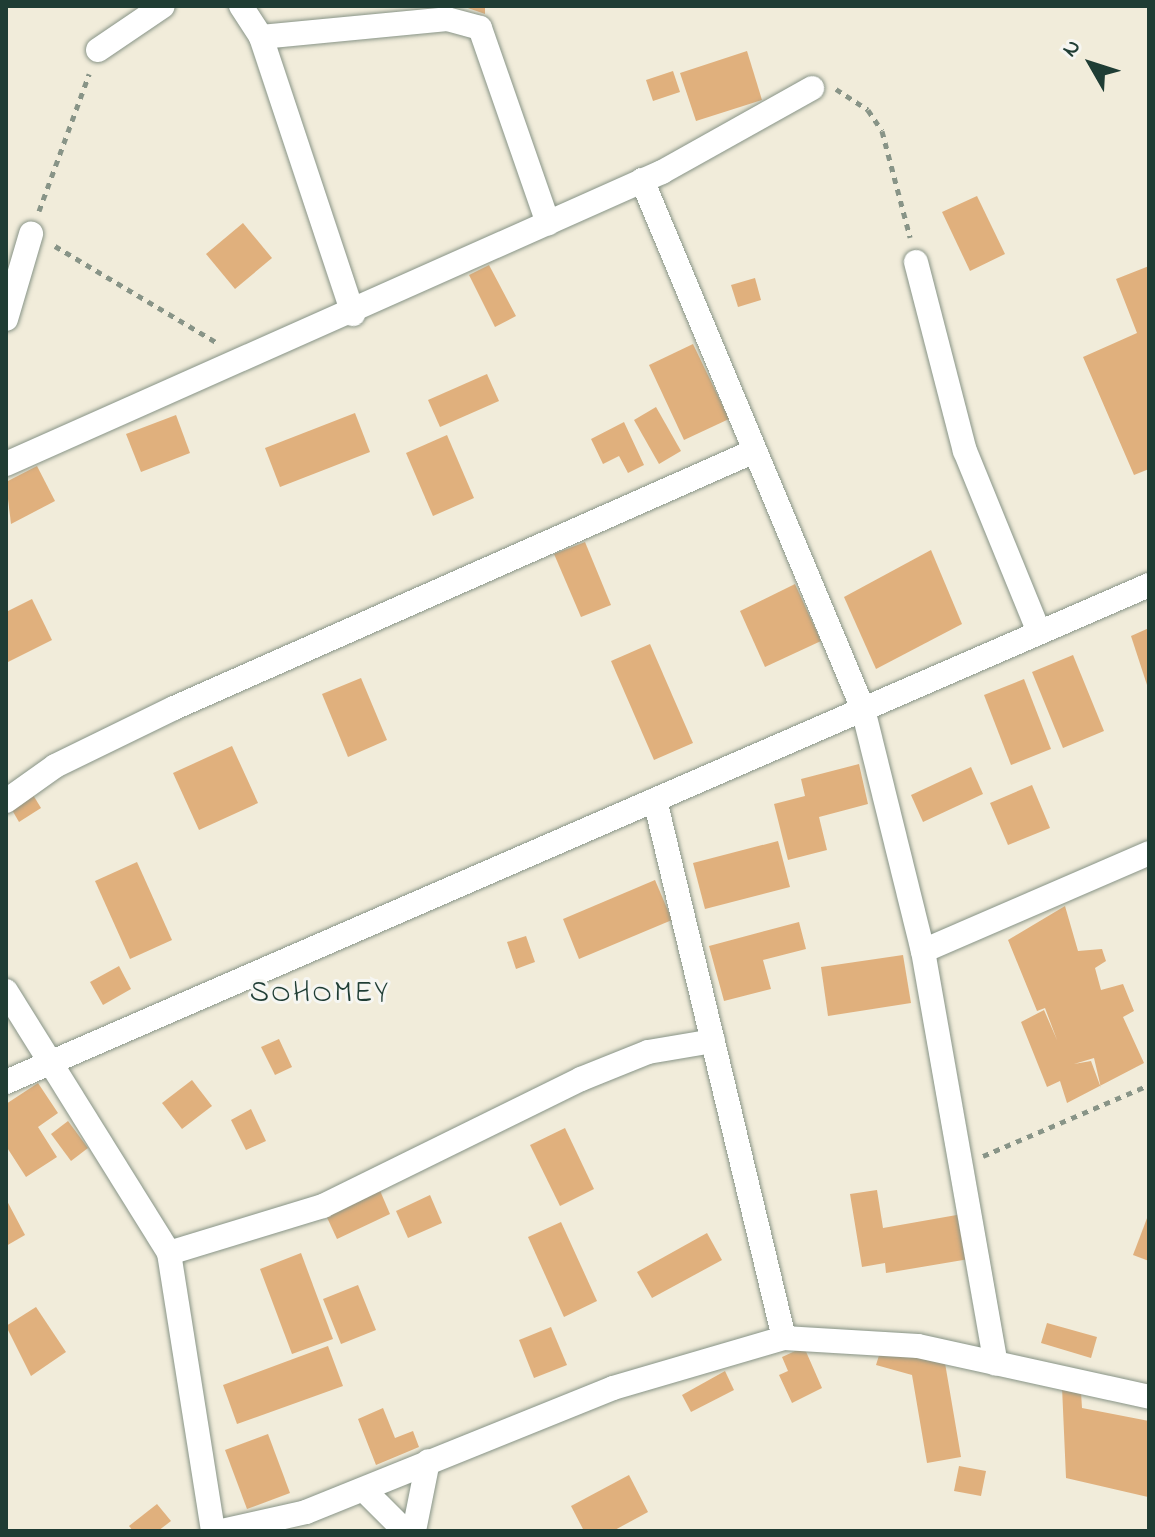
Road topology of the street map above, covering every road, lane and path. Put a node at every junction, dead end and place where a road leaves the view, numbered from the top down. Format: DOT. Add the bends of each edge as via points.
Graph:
graph roads {
  1 [pos="163,6"];
  2 [pos="241,6"];
  3 [pos="261,37"];
  4 [pos="98,50"];
  5 [pos="812,88"];
  6 [pos="642,180"];
  7 [pos="548,223"];
  8 [pos="31,234"];
  9 [pos="916,262"];
  10 [pos="353,314"];
  11 [pos="6,319"];
  12 [pos="246,361"];
  13 [pos="750,453"];
  14 [pos="6,464"];
  15 [pos="1149,585"];
  16 [pos="1039,632"];
  17 [pos="863,709"];
  18 [pos="655,800"];
  19 [pos="6,801"];
  20 [pos="1149,853"];
  21 [pos="923,951"];
  22 [pos="6,991"];
  23 [pos="713,1041"];
  24 [pos="55,1061"];
  25 [pos="6,1082"];
  26 [pos="1149,1085"];
  27 [pos="964,1165"];
  28 [pos="169,1253"];
  29 [pos="784,1338"];
  30 [pos="996,1364"];
  31 [pos="1149,1397"];
  32 [pos="428,1461"];
  33 [pos="365,1491"];
  34 [pos="213,1531"];
  35 [pos="222,1531"];
  36 [pos="405,1531"];
  37 [pos="414,1531"];
  1 -- 4 [label="street"];
  2 -- 3 [label="street"];
  3 -- 7 [label="street" via="447,19 480,28"];
  3 -- 10 [label="street"];
  4 -- 8 [label="path"];
  5 -- 6 [label="street"];
  5 -- 9 [label="path" via="852,97 882,131"];
  6 -- 7 [label="street"];
  6 -- 13 [label="street"];
  7 -- 10 [label="street"];
  8 -- 11 [label="street"];
  8 -- 12 [label="path"];
  9 -- 16 [label="street" via="965,451"];
  10 -- 12 [label="street"];
  12 -- 14 [label="street"];
  13 -- 17 [label="street" via="793,535"];
  13 -- 19 [label="street" via="174,708 55,766"];
  15 -- 16 [label="street"];
  16 -- 17 [label="street"];
  17 -- 18 [label="street"];
  17 -- 21 [label="street"];
  18 -- 23 [label="street"];
  18 -- 24 [label="street"];
  20 -- 21 [label="street"];
  21 -- 27 [label="street"];
  22 -- 24 [label="street"];
  23 -- 28 [label="street" via="608,1068 323,1206"];
  23 -- 29 [label="street"];
  24 -- 25 [label="street"];
  24 -- 28 [label="street"];
  26 -- 27 [label="path"];
  27 -- 30 [label="street"];
  28 -- 34 [label="street"];
  29 -- 30 [label="street" via="857,1337"];
  29 -- 32 [label="street" via="613,1388"];
  30 -- 31 [label="street"];
  32 -- 33 [label="street"];
  32 -- 37 [label="street"];
  33 -- 35 [label="street"];
  33 -- 36 [label="street"];
}
